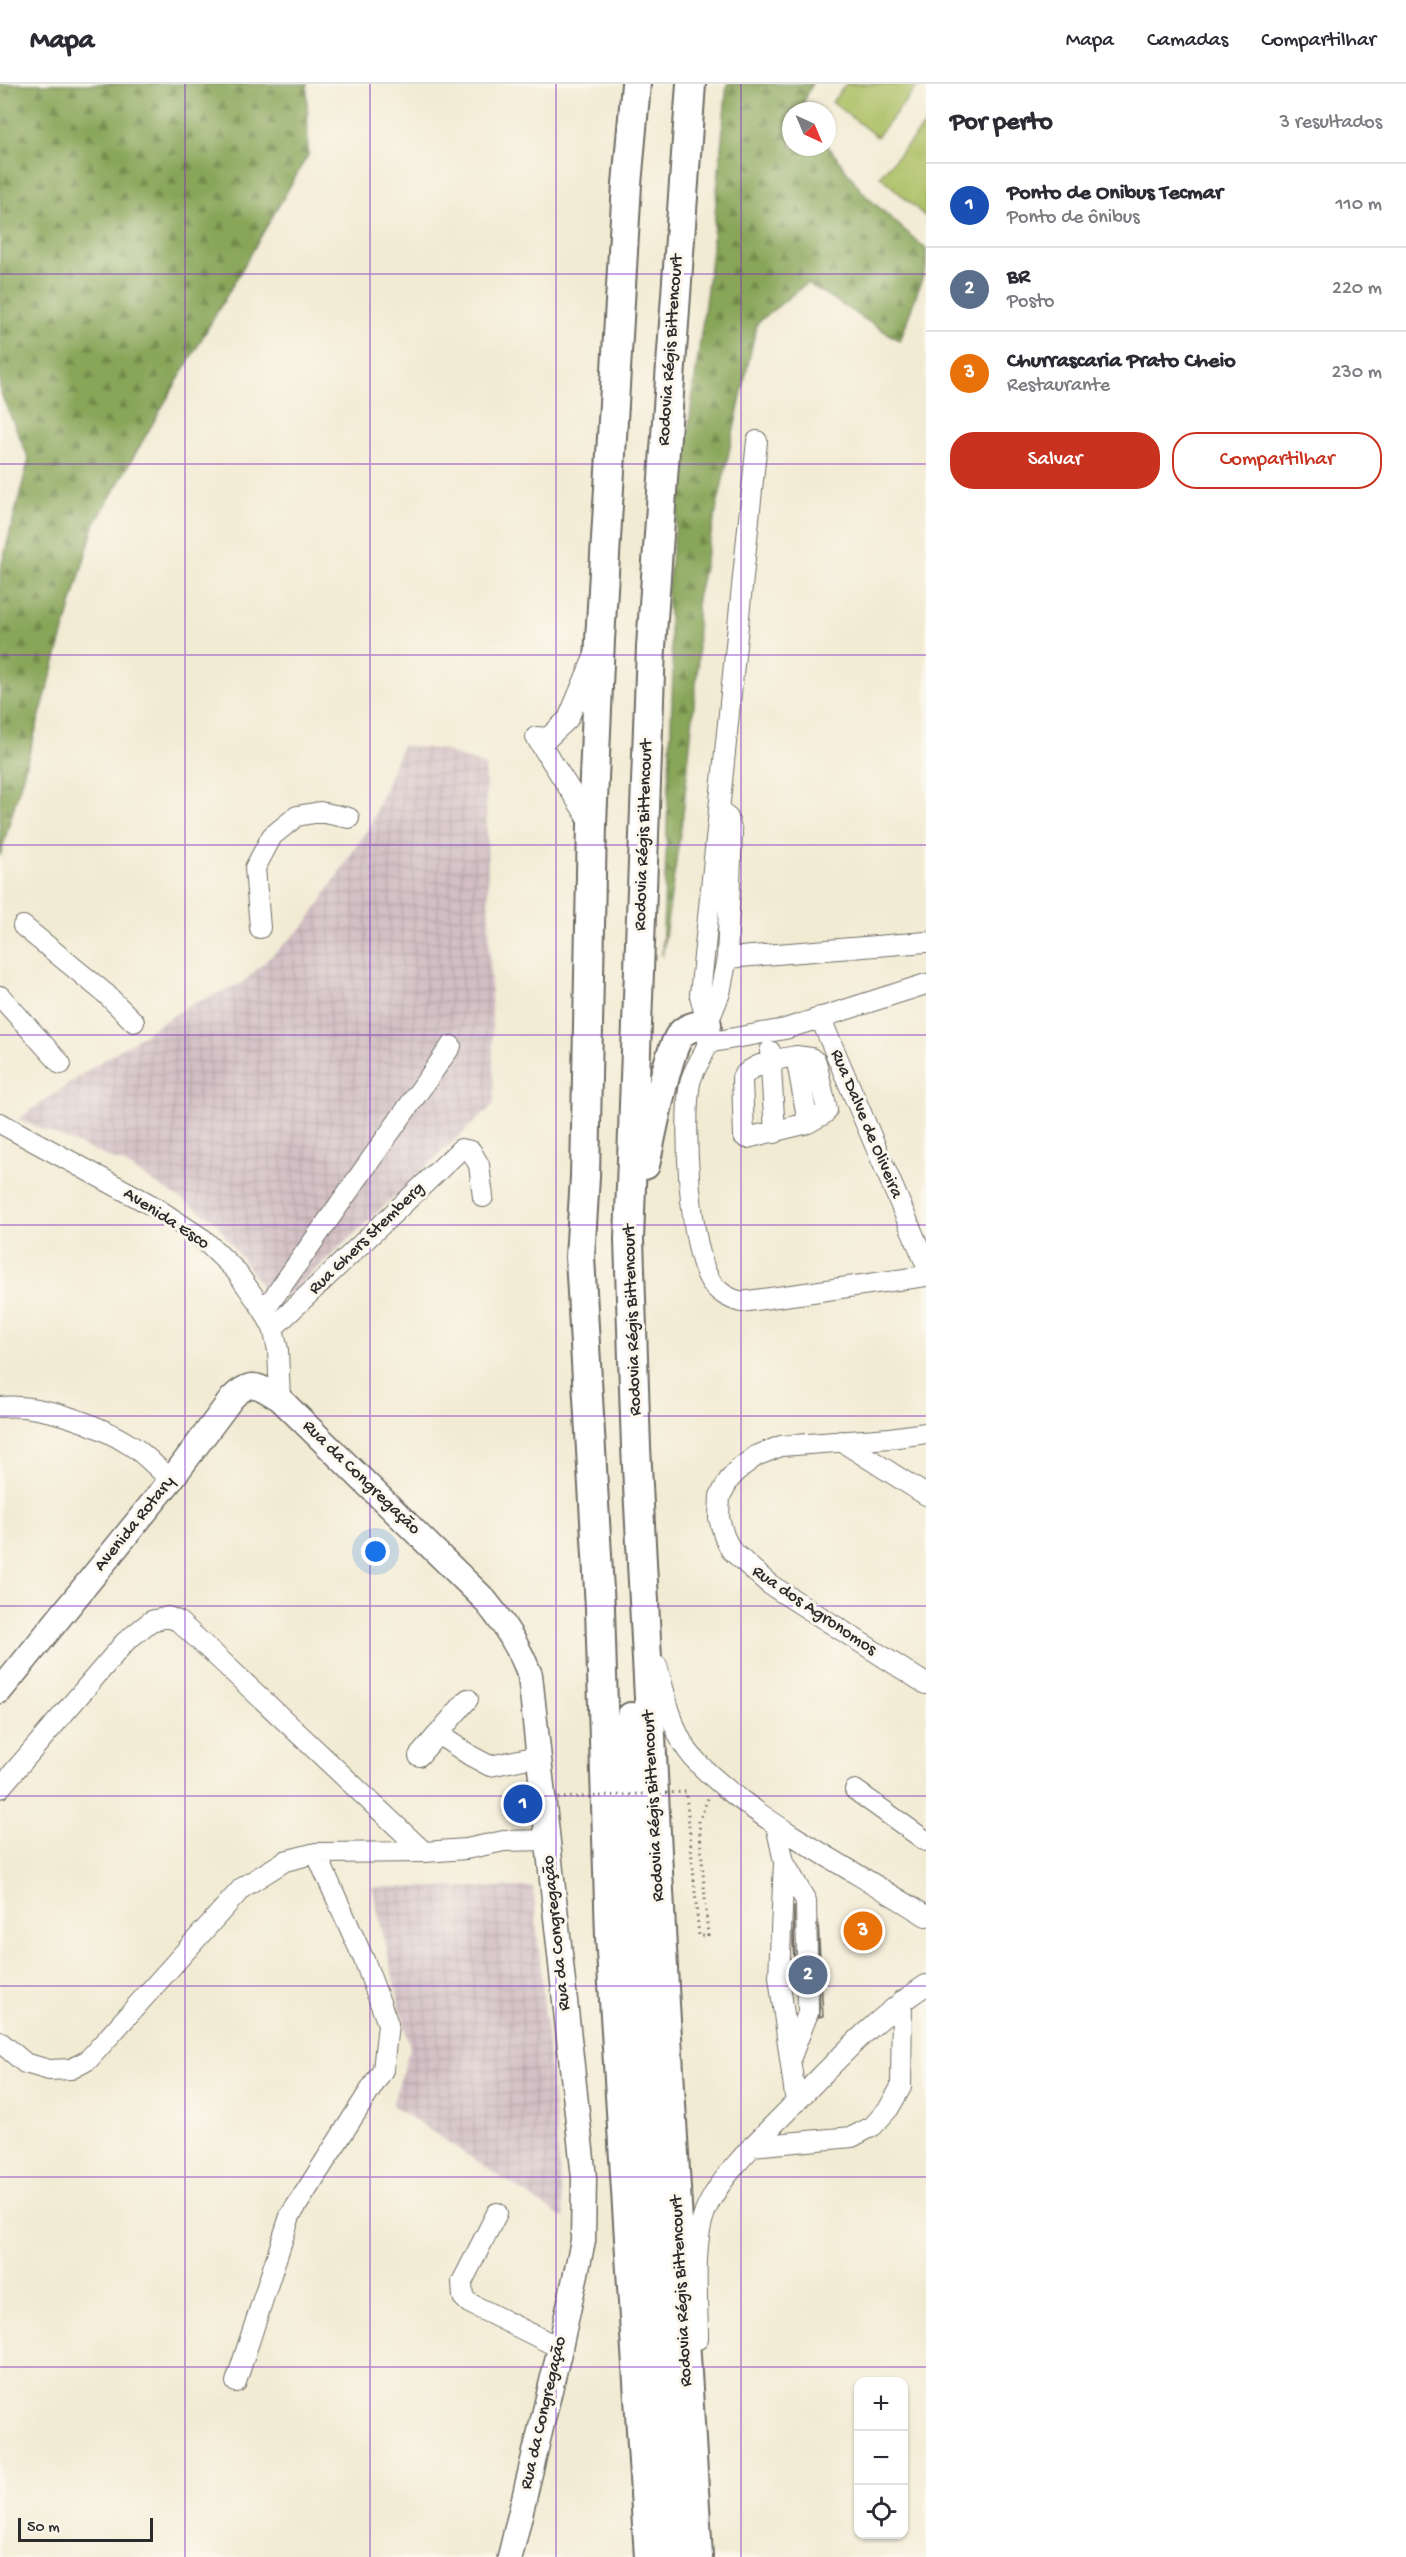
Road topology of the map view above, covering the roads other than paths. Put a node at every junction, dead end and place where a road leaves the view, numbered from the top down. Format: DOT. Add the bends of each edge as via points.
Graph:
graph roads {
  1 [pos="636,84"];
  2 [pos="692,84"];
  3 [pos="757,441"];
  4 [pos="600,640"];
  5 [pos="719,812"];
  6 [pos="349,818"];
  7 [pos="592,824"];
  8 [pos="23,926"];
  9 [pos="260,928"];
  10 [pos="926,942"];
  11 [pos="727,958"];
  12 [pos="926,984"];
  13 [pos="0,996"];
  14 [pos="820,1017"];
  15 [pos="134,1022"];
  16 [pos="768,1033"];
  17 [pos="707,1034"];
  18 [pos="452,1046"];
  19 [pos="771,1061"];
  20 [pos="61,1064"];
  21 [pos="0,1123"];
  22 [pos="775,1132"];
  23 [pos="483,1197"];
  24 [pos="629,1240"];
  25 [pos="926,1264"];
  26 [pos="926,1276"];
  27 [pos="269,1319"];
  28 [pos="280,1399"];
  29 [pos="0,1407"];
  30 [pos="926,1433"];
  31 [pos="841,1441"];
  32 [pos="636,1447"];
  33 [pos="171,1480"];
  34 [pos="926,1495"];
  35 [pos="644,1605"];
  36 [pos="657,1666"];
  37 [pos="926,1684"];
  38 [pos="0,1691"];
  39 [pos="468,1699"];
  40 [pos="438,1734"];
  41 [pos="419,1756"];
  42 [pos="538,1756"];
  43 [pos="0,1788"];
  44 [pos="855,1790"];
  45 [pos="776,1825"];
  46 [pos="546,1840"];
  47 [pos="926,1841"];
  48 [pos="424,1852"];
  49 [pos="316,1854"];
  50 [pos="784,1862"];
  51 [pos="926,1916"];
  52 [pos="926,1985"];
  53 [pos="902,2001"];
  54 [pos="0,2042"];
  55 [pos="790,2060"];
  56 [pos="796,2103"];
  57 [pos="752,2146"];
  58 [pos="674,2163"];
  59 [pos="497,2213"];
  60 [pos="560,2348"];
  61 [pos="236,2382"];
  62 [pos="690,2426"];
  63 [pos="645,2485"];
  64 [pos="510,2557"];
  65 [pos="636,2557"];
  66 [pos="649,2557"];
  67 [pos="672,2557"];
  68 [pos="698,2557"];
  1 -- 4 [label="highway"];
  2 -- 24 [label="highway, Rodovia Régis Bittencourt" via="651,648"];
  3 -- 5 [label="street"];
  4 -- 7 [label="highway"];
  4 -- 7 [label="street" via="568,719 548,738 536,737"];
  5 -- 11 [label="street" via="728,818 732,832"];
  5 -- 17 [label="street" via="700,995"];
  6 -- 9 [label="street" via="320,812 297,816 272,836 255,868"];
  7 -- 63 [label="highway" via="580,1257 600,1608 610,1936"];
  8 -- 15 [label="street"];
  10 -- 11 [label="street"];
  11 -- 17 [label="street"];
  12 -- 14 [label="street"];
  13 -- 20 [label="street"];
  14 -- 16 [label="street"];
  14 -- 25 [label="street, Rua Dalve de Oliveira"];
  16 -- 17 [label="street"];
  16 -- 19 [label="street"];
  17 -- 24 [label="highway" via="690,1028 676,1041 657,1107"];
  17 -- 26 [label="street" via="690,1082 688,1150 692,1210 702,1260 710,1281 720,1293 741,1302 754,1302"];
  18 -- 27 [label="street"];
  19 -- 22 [label="street"];
  19 -- 22 [label="street" via="746,1072 742,1078 744,1136"];
  19 -- 22 [label="street" via="796,1056 816,1062 828,1110 808,1123"];
  21 -- 27 [label="street, Avenida Esco" via="153,1206 202,1239 236,1271"];
  23 -- 27 [label="street, Rua Ghers Stemberg" via="479,1165 471,1151 461,1149"];
  24 -- 32 [label="highway, Rodovia Régis Bittencourt"];
  27 -- 28 [label="street, Avenida Esco" via="278,1350"];
  28 -- 33 [label="main road, Avenida Rotary" via="259,1386 242,1388"];
  28 -- 42 [label="main road, Rua da Congregação" via="506,1625 530,1675"];
  29 -- 33 [label="street" via="16,1406 80,1420 132,1446"];
  30 -- 31 [label="street, Rua dos Agronomos"];
  31 -- 34 [label="street"];
  31 -- 37 [label="street, Rua dos Agronomos" via="781,1446 756,1456 740,1468 720,1496 719,1518 724,1536 731,1550 769,1584"];
  32 -- 35 [label="highway, Rodovia Régis Bittencourt"];
  32 -- 67 [label="highway" via="630,1628 633,1840"];
  33 -- 38 [label="main road, Avenida Rotary"];
  35 -- 36 [label="highway"];
  35 -- 58 [label="highway, Rodovia Régis Bittencourt"];
  36 -- 45 [label="street" via="680,1737 702,1767"];
  36 -- 58 [label="highway" via="677,1896 672,1937 686,2094"];
  39 -- 40 [label="street"];
  40 -- 41 [label="street"];
  40 -- 42 [label="street" via="490,1766"];
  42 -- 46 [label="main road, Rua da Congregação"];
  43 -- 48 [label="street" via="125,1642 151,1621 168,1617 213,1653"];
  44 -- 47 [label="street"];
  45 -- 50 [label="street"];
  45 -- 51 [label="street"];
  46 -- 48 [label="street" via="504,1841"];
  46 -- 60 [label="main road, Rua da Congregação" via="584,2178 583,2241"];
  48 -- 49 [label="street"];
  49 -- 54 [label="street" via="285,1861 242,1888 88,2060 71,2069 49,2070 25,2063"];
  49 -- 61 [label="street" via="365,1962 388,2024 382,2070 290,2216"];
  50 -- 55 [label="street" via="779,1977"];
  50 -- 55 [label="street" via="806,1901 808,2013"];
  52 -- 53 [label="street"];
  53 -- 56 [label="street" via="852,2044"];
  53 -- 57 [label="street" via="901,2087 873,2126 852,2137"];
  55 -- 56 [label="street"];
  56 -- 57 [label="street"];
  57 -- 62 [label="street" via="713,2194 699,2234 698,2341"];
  58 -- 62 [label="highway, Rodovia Régis Bittencourt"];
  59 -- 60 [label="street" via="462,2282 463,2297"];
  60 -- 64 [label="main road, Rua da Congregação"];
  62 -- 68 [label="highway, Rodovia Régis Bittencourt"];
  63 -- 65 [label="highway"];
  63 -- 66 [label="highway"];
}
